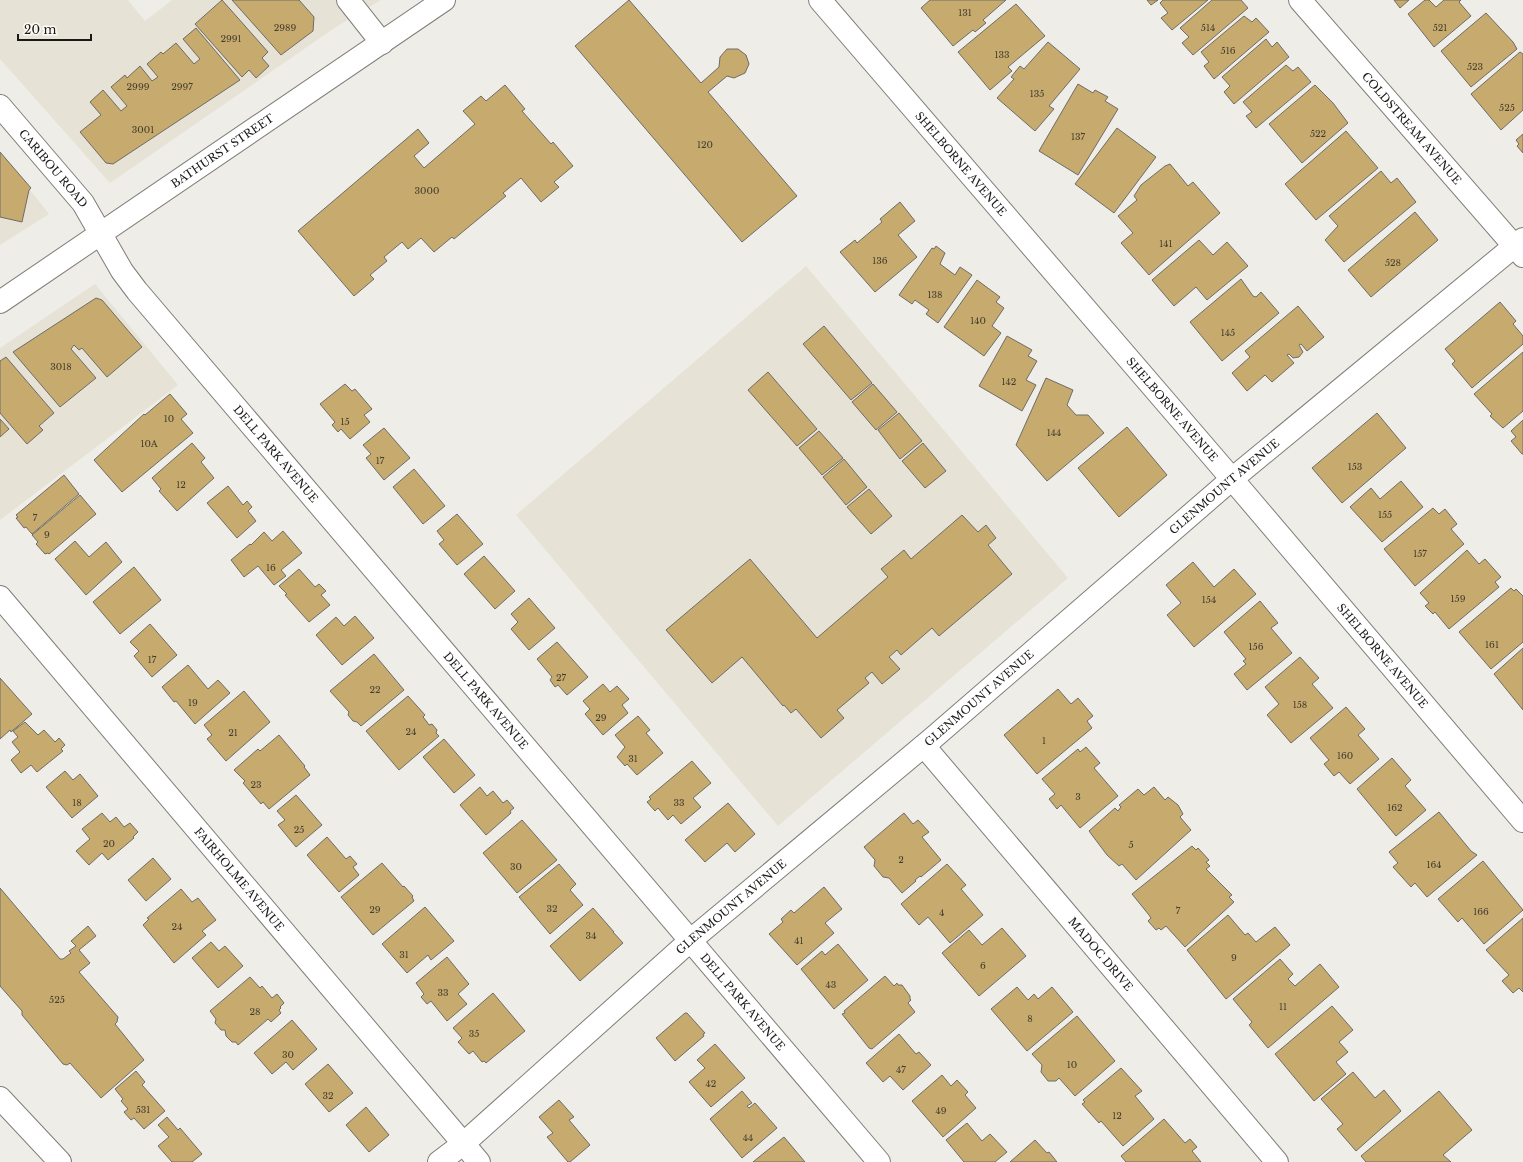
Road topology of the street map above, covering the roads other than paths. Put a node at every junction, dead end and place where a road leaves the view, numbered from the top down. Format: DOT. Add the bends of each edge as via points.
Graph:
graph roads {
  1 [pos="348,0"];
  2 [pos="444,0"];
  3 [pos="820,0"];
  4 [pos="1300,0"];
  5 [pos="382,43"];
  6 [pos="0,106"];
  7 [pos="101,234"];
  8 [pos="1520,247"];
  9 [pos="0,302"];
  10 [pos="1232,479"];
  11 [pos="0,597"];
  12 [pos="924,746"];
  13 [pos="1523,821"];
  14 [pos="691,940"];
  15 [pos="0,1098"];
  16 [pos="463,1144"];
  17 [pos="60,1162"];
  18 [pos="439,1162"];
  19 [pos="479,1162"];
  20 [pos="879,1162"];
  21 [pos="1277,1162"];
  1 -- 5 [label="street"];
  2 -- 5 [label="street, BATHURST STREET"];
  3 -- 10 [label="street, SHELBORNE AVENUE"];
  4 -- 8 [label="street, COLDSTREAM AVENUE"];
  5 -- 7 [label="street, BATHURST STREET"];
  6 -- 7 [label="street, CARIBOU ROAD" via="83,203"];
  7 -- 9 [label="street, BATHURST STREET"];
  7 -- 14 [label="street, DELL PARK AVENUE" via="122,271 137,291"];
  8 -- 10 [label="street, GLENMOUNT AVENUE"];
  10 -- 12 [label="street, GLENMOUNT AVENUE"];
  10 -- 13 [label="street, SHELBORNE AVENUE"];
  11 -- 16 [label="street, FAIRHOLME AVENUE"];
  12 -- 14 [label="street, GLENMOUNT AVENUE"];
  12 -- 21 [label="street, MADOC DRIVE"];
  14 -- 16 [label="street, GLENMOUNT AVENUE"];
  14 -- 20 [label="street, DELL PARK AVENUE"];
  15 -- 17 [label="street"];
  16 -- 18 [label="street, GLENMOUNT AVENUE"];
  16 -- 19 [label="street, FAIRHOLME AVENUE"];
}
